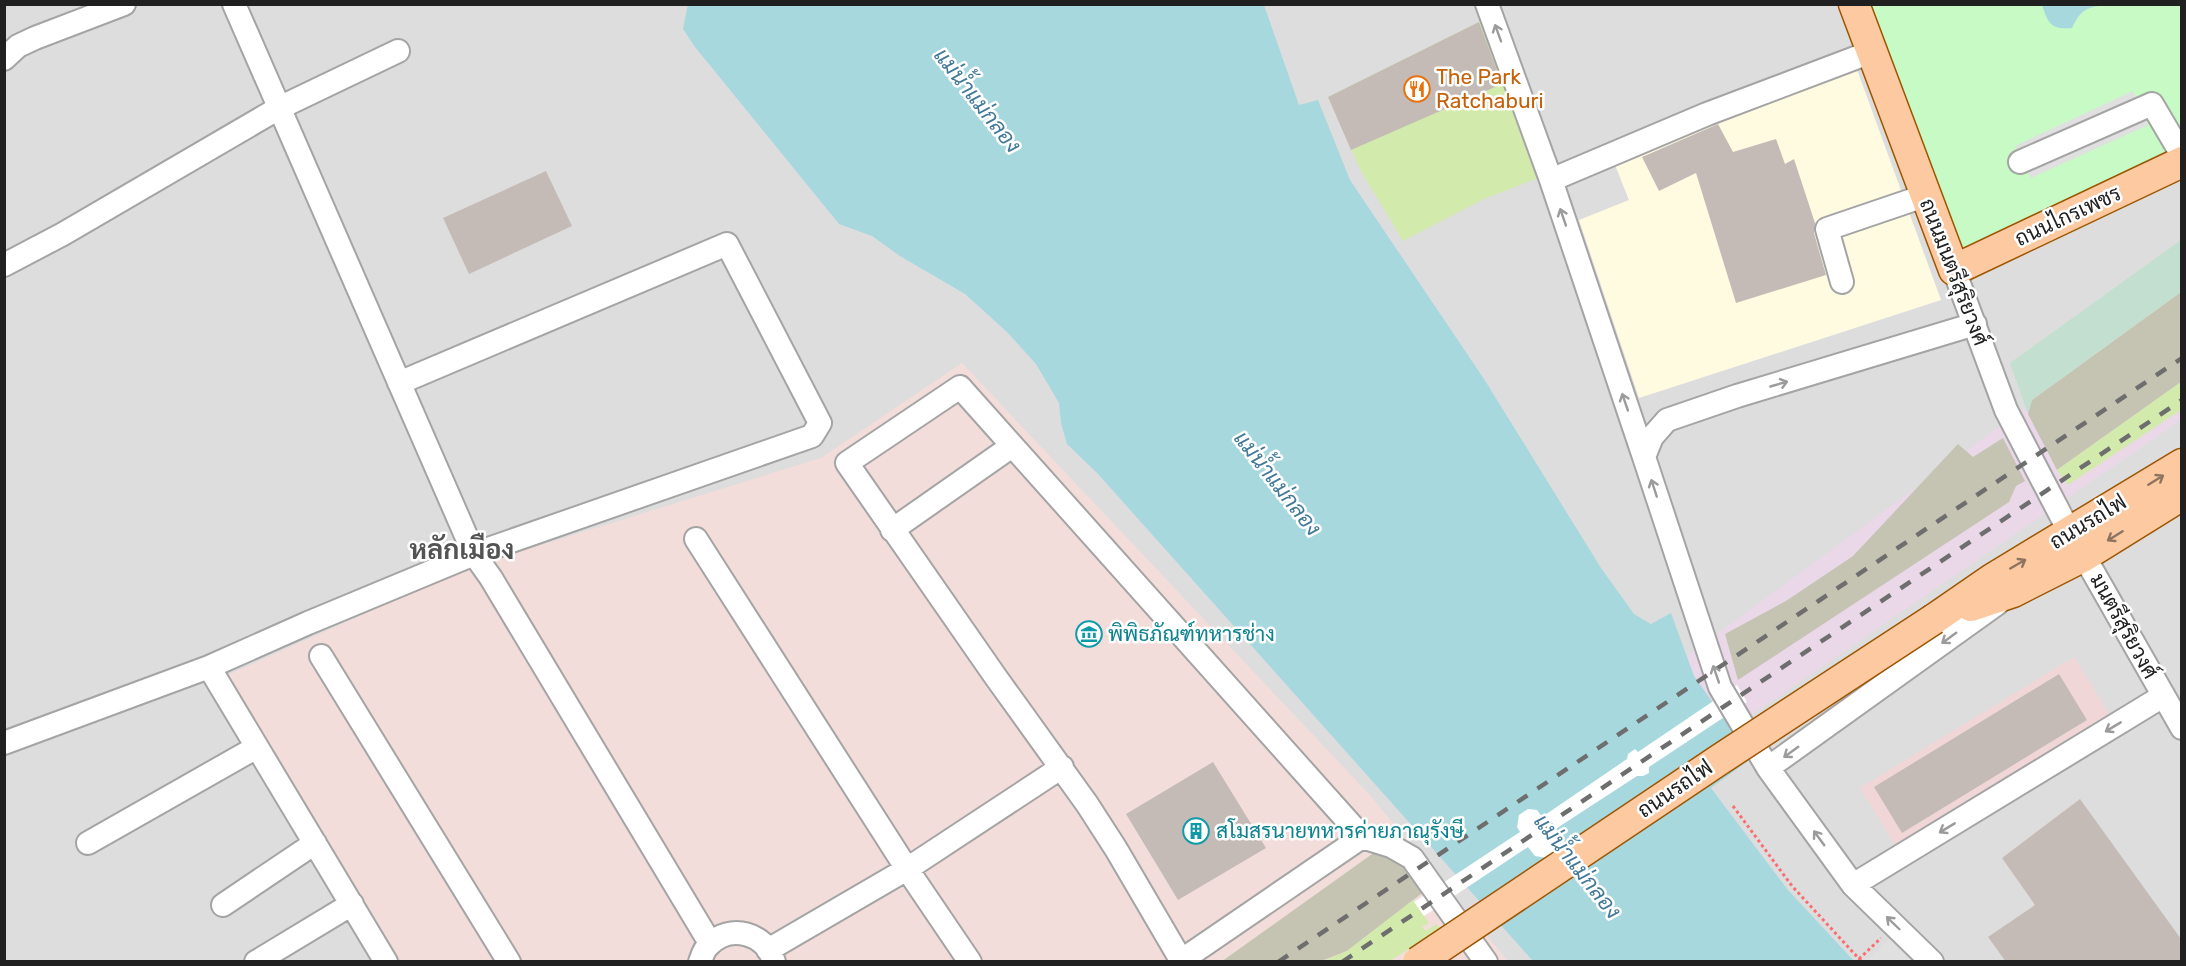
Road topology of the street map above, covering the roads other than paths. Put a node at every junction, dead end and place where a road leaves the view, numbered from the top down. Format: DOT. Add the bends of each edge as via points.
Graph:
graph roads {
  1 [pos="124,4"];
  2 [pos="234,4"];
  3 [pos="1487,4"];
  4 [pos="1854,4"];
  5 [pos="398,51"];
  6 [pos="1871,52"];
  7 [pos="4,58"];
  8 [pos="279,108"];
  9 [pos="2181,155"];
  10 [pos="2020,162"];
  11 [pos="2181,162"];
  12 [pos="1551,180"];
  13 [pos="1924,196"];
  14 [pos="4,265"];
  15 [pos="1954,270"];
  16 [pos="1842,282"];
  17 [pos="1975,324"];
  18 [pos="399,383"];
  19 [pos="1012,446"];
  20 [pos="1644,457"];
  21 [pos="2181,464"];
  22 [pos="2181,495"];
  23 [pos="892,530"];
  24 [pos="696,539"];
  25 [pos="2077,544"];
  26 [pos="474,554"];
  27 [pos="2013,592"];
  28 [pos="1934,619"];
  29 [pos="321,656"];
  30 [pos="209,667"];
  31 [pos="2163,696"];
  32 [pos="2181,728"];
  33 [pos="7,737"];
  34 [pos="257,747"];
  35 [pos="1062,767"];
  36 [pos="1768,768"];
  37 [pos="1362,837"];
  38 [pos="88,843"];
  39 [pos="315,843"];
  40 [pos="907,869"];
  41 [pos="1853,885"];
  42 [pos="352,904"];
  43 [pos="224,905"];
  44 [pos="705,952"];
  45 [pos="771,956"];
  46 [pos="967,960"];
  47 [pos="1180,961"];
  48 [pos="255,962"];
  49 [pos="386,962"];
  50 [pos="509,962"];
  51 [pos="1418,962"];
  52 [pos="1486,962"];
  53 [pos="1932,962"];
  1 -- 7 [label="street" via="24,42"];
  2 -- 8 [label="street"];
  12 -- 3 [label="street, one-way"];
  4 -- 6 [label="main road, ถนนมนตรีสุริยวงศ์"];
  5 -- 8 [label="street"];
  6 -- 12 [label="street" via="1707,114"];
  6 -- 13 [label="main road, ถนนมนตรีสุริยวงศ์"];
  8 -- 14 [label="street"];
  8 -- 18 [label="street"];
  9 -- 10 [label="street" via="2152,104"];
  11 -- 15 [label="main road, ถนนไกรเพชร"];
  20 -- 12 [label="street, one-way"];
  13 -- 15 [label="main road, ถนนมนตรีสุริยวงศ์"];
  13 -- 16 [label="street" via="1827,229"];
  15 -- 17 [label="street, ถนนมนตรีสุริยวงศ์"];
  20 -- 17 [label="street, one-way" via="1652,437 1667,420"];
  17 -- 25 [label="street, ถนนมนตรีสุริยวงศ์" via="2002,399"];
  18 -- 26 [label="street"];
  18 -- 26 [label="street" via="727,244 820,423 812,436"];
  19 -- 23 [label="street"];
  19 -- 23 [label="street" via="960,387 847,463"];
  19 -- 37 [label="street"];
  36 -- 20 [label="street, one-way" via="1720,687"];
  25 -- 21 [label="main road, ถนนรถไฟ, one-way"];
  22 -- 25 [label="main road, ถนนรถไฟ, one-way"];
  23 -- 35 [label="street"];
  24 -- 40 [label="street"];
  25 -- 27 [label="main road, ถนนรถไฟ"];
  28 -- 25 [label="main road, ถนนรถไฟ, one-way" via="1992,579"];
  25 -- 31 [label="street, มนตรีสุริยวงศ์"];
  26 -- 30 [label="street"];
  26 -- 44 [label="street"];
  27 -- 28 [label="main road, ถนนรถไฟ"];
  27 -- 36 [label="street, one-way"];
  28 -- 51 [label="main road, ถนนรถไฟ, bridge"];
  29 -- 50 [label="street"];
  30 -- 33 [label="street"];
  30 -- 34 [label="street"];
  31 -- 32 [label="street, มนตรีสุริยวงศ์"];
  31 -- 41 [label="street, one-way"];
  34 -- 38 [label="street"];
  34 -- 39 [label="street"];
  35 -- 40 [label="street"];
  35 -- 47 [label="street" via="1116,849"];
  41 -- 36 [label="street, one-way"];
  37 -- 47 [label="street"];
  37 -- 52 [label="street" via="1412,858"];
  39 -- 42 [label="street"];
  39 -- 43 [label="street"];
  40 -- 45 [label="street"];
  40 -- 46 [label="street"];
  53 -- 41 [label="street, one-way"];
  42 -- 48 [label="street"];
  42 -- 49 [label="street"];
  44 -- 45 [label="street" via="721,936 734,932 759,940"];
}
